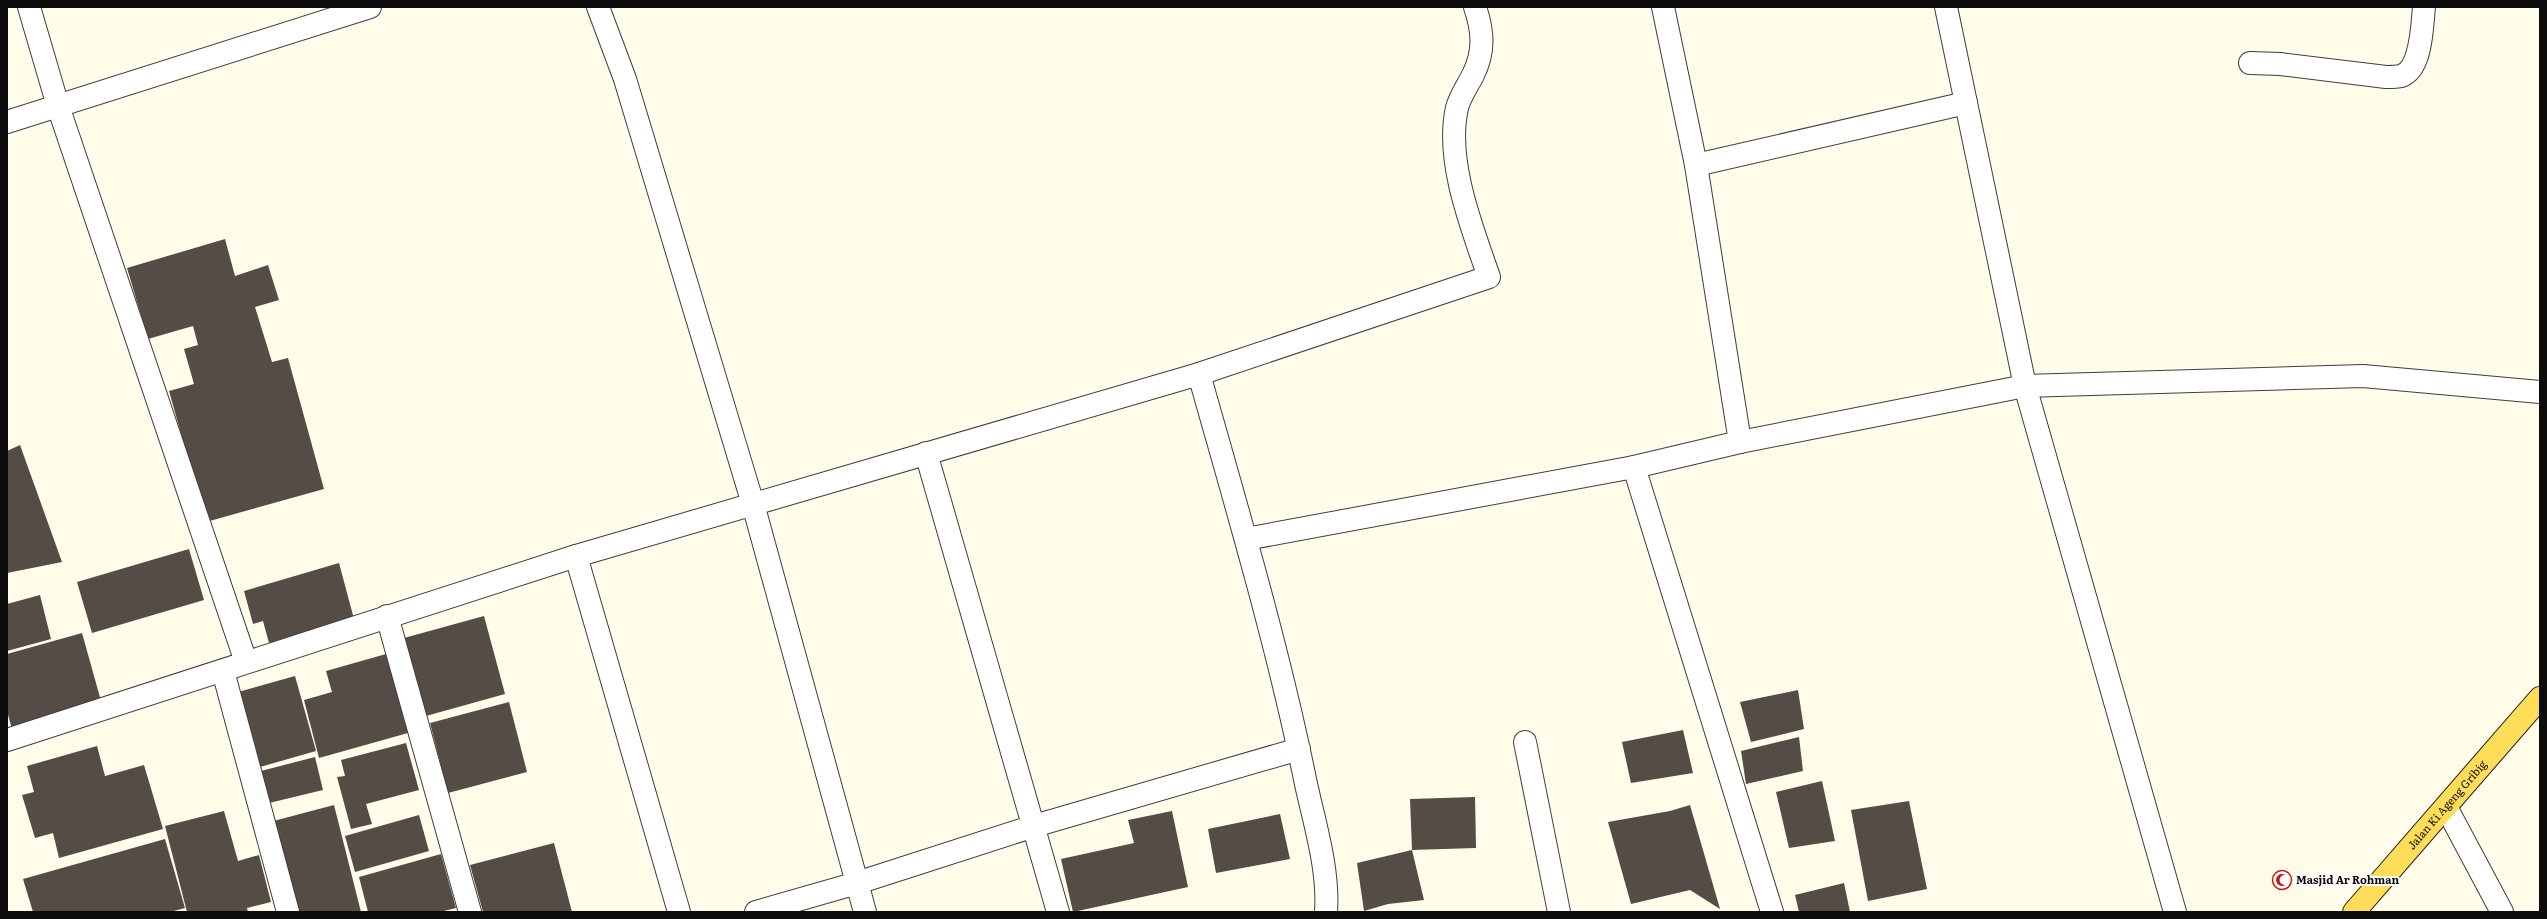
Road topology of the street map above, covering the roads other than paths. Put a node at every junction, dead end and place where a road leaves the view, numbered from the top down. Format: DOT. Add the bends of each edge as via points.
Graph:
graph roads {
  1 [pos="29,7"];
  2 [pos="370,7"];
  3 [pos="598,7"];
  4 [pos="1475,7"];
  5 [pos="1663,7"];
  6 [pos="1946,7"];
  7 [pos="2424,7"];
  8 [pos="2250,63"];
  9 [pos="1966,103"];
  10 [pos="58,106"];
  11 [pos="7,122"];
  12 [pos="1696,165"];
  13 [pos="1199,374"];
  14 [pos="2025,386"];
  15 [pos="2540,392"];
  16 [pos="1740,442"];
  17 [pos="926,453"];
  18 [pos="1634,467"];
  19 [pos="753,504"];
  20 [pos="1246,539"];
  21 [pos="576,556"];
  22 [pos="387,616"];
  23 [pos="246,662"];
  24 [pos="223,671"];
  25 [pos="2540,698"];
  26 [pos="7,740"];
  27 [pos="1524,742"];
  28 [pos="1299,749"];
  29 [pos="2446,807"];
  30 [pos="1034,826"];
  31 [pos="857,883"];
  32 [pos="288,912"];
  33 [pos="470,912"];
  34 [pos="679,912"];
  35 [pos="756,912"];
  36 [pos="865,912"];
  37 [pos="1058,912"];
  38 [pos="1326,912"];
  39 [pos="1559,912"];
  40 [pos="1772,912"];
  41 [pos="2175,912"];
  42 [pos="2354,912"];
  43 [pos="2502,912"];
  1 -- 10 [label="street"];
  2 -- 10 [label="street"];
  3 -- 19 [label="street" via="625,79"];
  4 -- 13 [label="street" via="1483,31 1480,56 1457,107 1456,147 1462,196 1489,277"];
  5 -- 12 [label="street"];
  6 -- 9 [label="street"];
  7 -- 8 [label="street" via="2417,60 2402,76 2386,77 2280,64"];
  9 -- 12 [label="street"];
  9 -- 14 [label="street"];
  10 -- 11 [label="street"];
  10 -- 23 [label="street"];
  12 -- 16 [label="street"];
  13 -- 17 [label="street"];
  13 -- 20 [label="street"];
  14 -- 15 [label="street" via="2363,376"];
  14 -- 16 [label="street"];
  14 -- 41 [label="street"];
  16 -- 18 [label="street"];
  17 -- 19 [label="street"];
  17 -- 30 [label="street"];
  18 -- 20 [label="street"];
  18 -- 40 [label="street"];
  19 -- 21 [label="street"];
  19 -- 31 [label="street"];
  20 -- 28 [label="street"];
  21 -- 22 [label="street"];
  21 -- 34 [label="street"];
  22 -- 23 [label="street"];
  22 -- 33 [label="street"];
  23 -- 24 [label="street"];
  24 -- 26 [label="street"];
  24 -- 32 [label="street"];
  25 -- 29 [label="main road, Jalan Ki Ageng Gribig"];
  27 -- 39 [label="street"];
  28 -- 30 [label="street"];
  28 -- 38 [label="street" via="1324,870"];
  29 -- 42 [label="main road, Jalan Ki Ageng Gribig"];
  29 -- 43 [label="street"];
  30 -- 31 [label="street"];
  30 -- 37 [label="street"];
  31 -- 35 [label="street"];
  31 -- 36 [label="street"];
}
